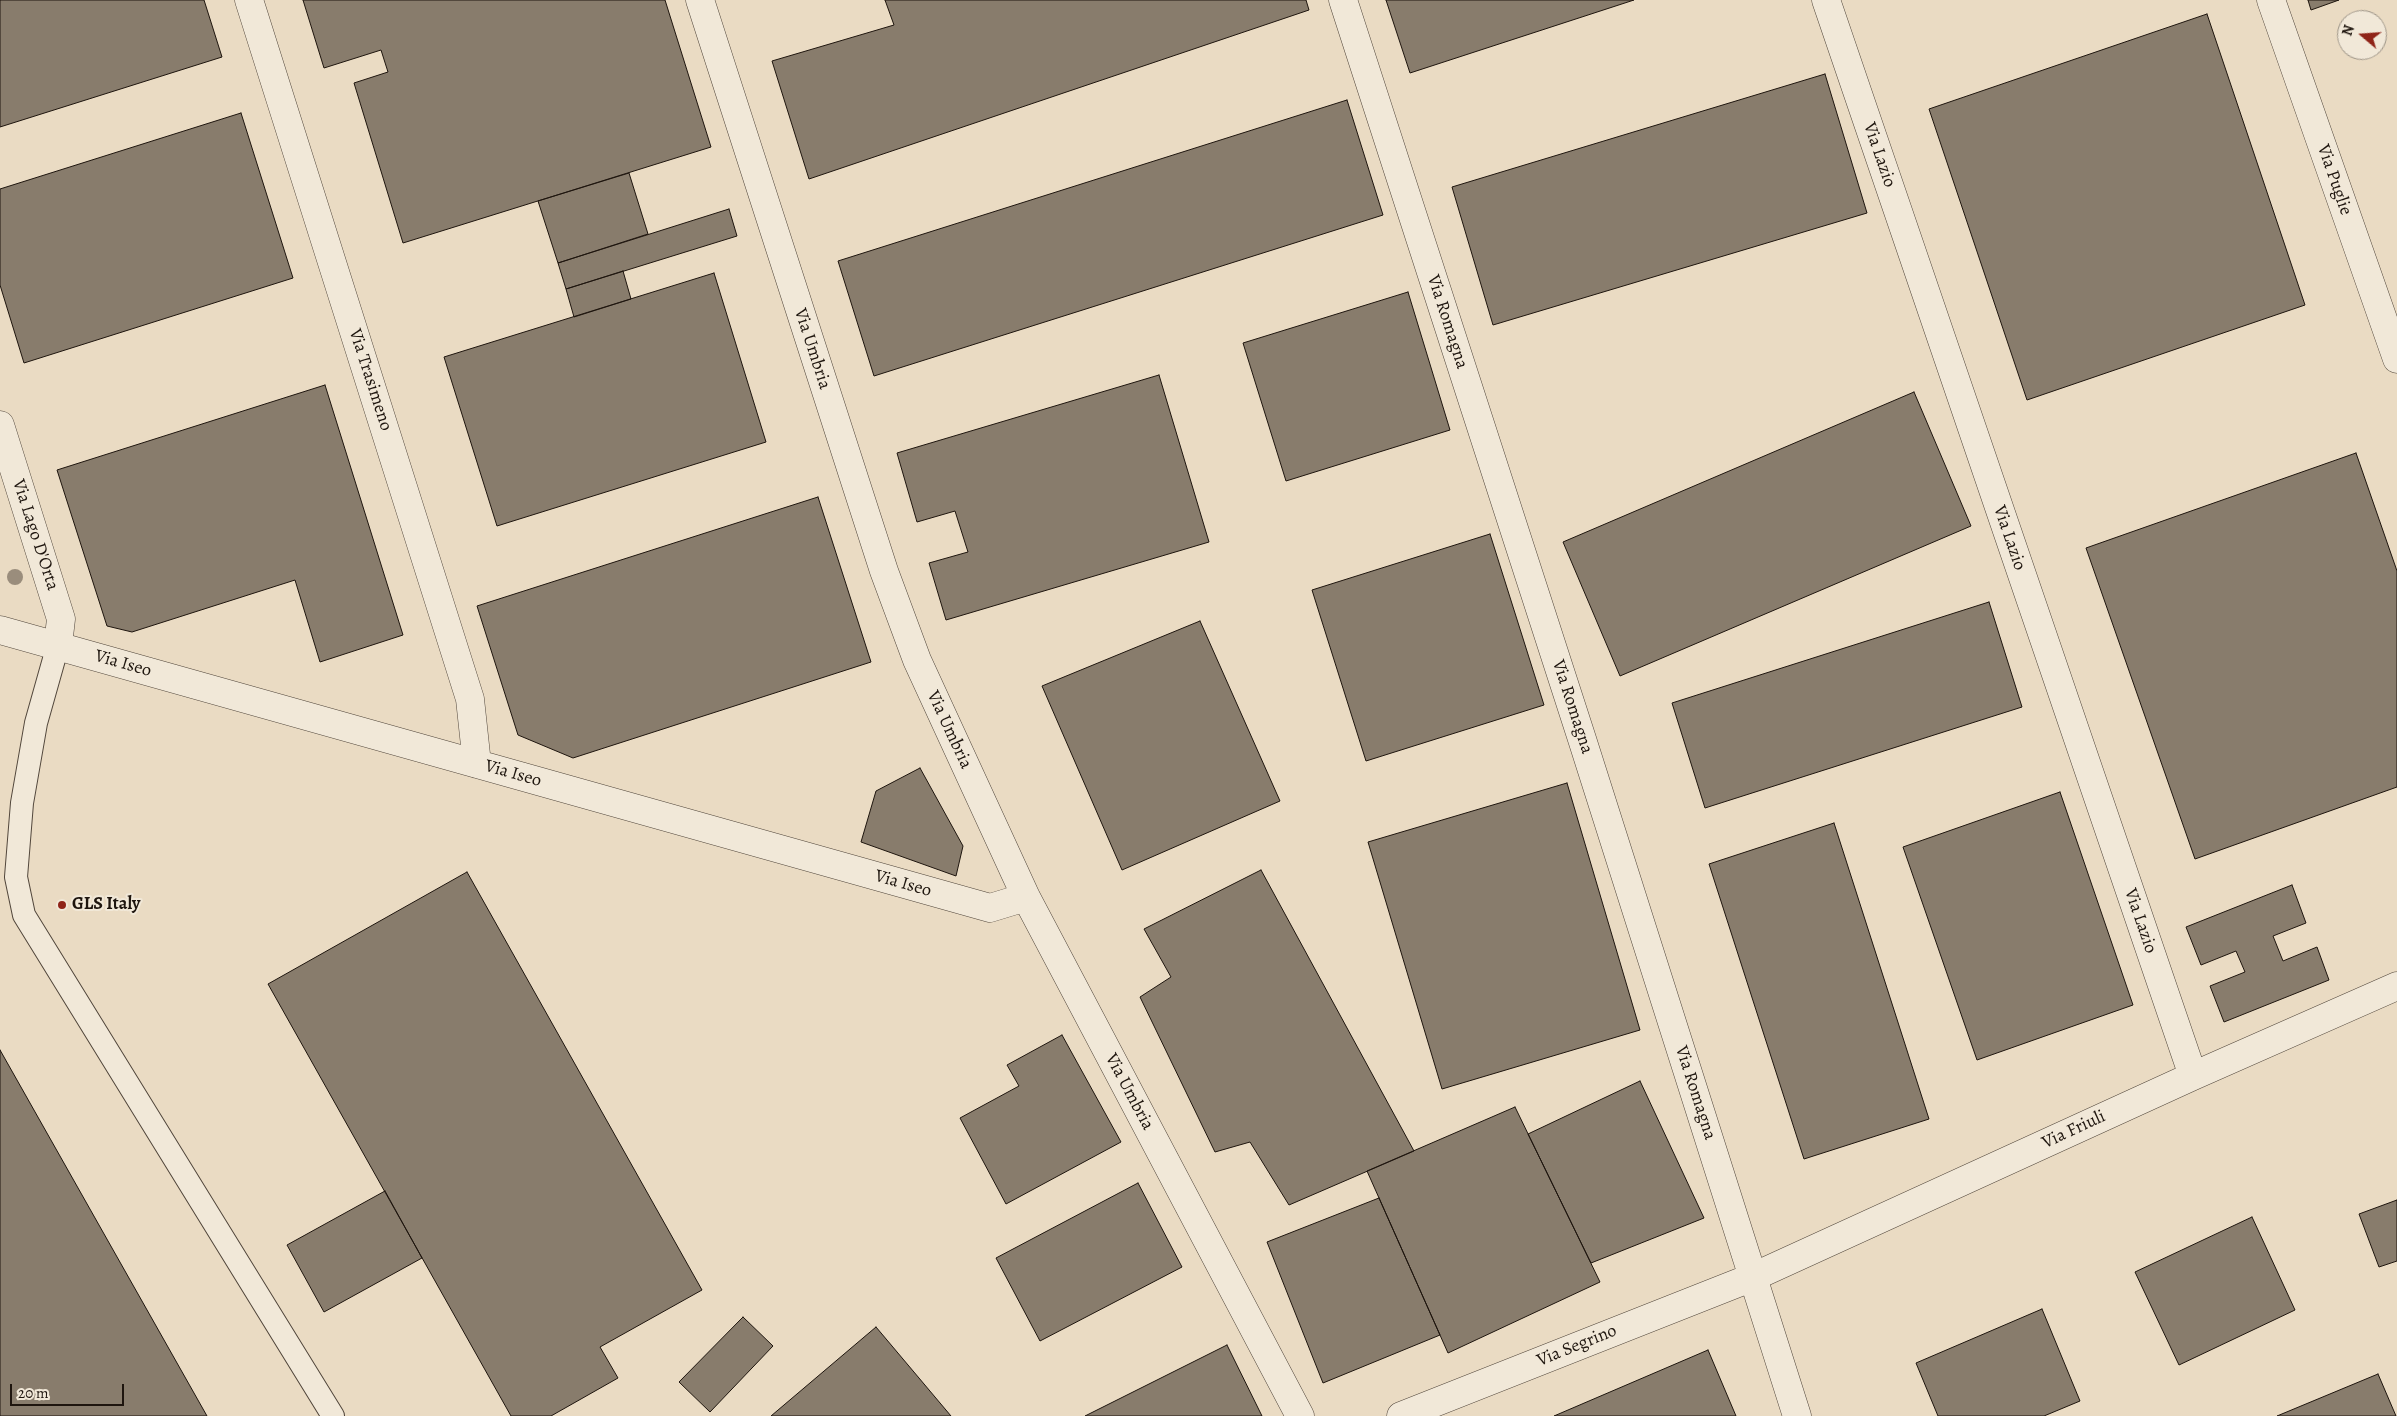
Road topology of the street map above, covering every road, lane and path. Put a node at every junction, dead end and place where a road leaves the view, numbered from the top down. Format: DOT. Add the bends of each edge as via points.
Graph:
graph roads {
  1 [pos="249,0"];
  2 [pos="700,0"];
  3 [pos="1343,0"];
  4 [pos="1826,0"];
  5 [pos="2271,0"];
  6 [pos="2397,360"];
  7 [pos="0,426"];
  8 [pos="0,630"];
  9 [pos="58,645"];
  10 [pos="477,764"];
  11 [pos="1026,897"];
  12 [pos="2397,986"];
  13 [pos="2193,1076"];
  14 [pos="1753,1277"];
  15 [pos="333,1416"];
  16 [pos="1300,1416"];
  17 [pos="1401,1416"];
  18 [pos="1797,1416"];
  1 -- 10 [label="street, Via Trasimeno" via="470,699"];
  2 -- 11 [label="street, Via Umbria" via="884,571 917,660"];
  3 -- 14 [label="street, Via Romagna"];
  4 -- 13 [label="street, Via Lazio"];
  5 -- 6 [label="street, Via Puglie"];
  7 -- 9 [label="street, Via Lago D'Orta" via="62,619"];
  8 -- 9 [label="street, Via Iseo"];
  9 -- 10 [label="street, Via Iseo"];
  9 -- 15 [label="lane" via="36,723 22,803 16,877 24,915"];
  10 -- 11 [label="street, Via Iseo" via="990,908"];
  11 -- 16 [label="street, Via Umbria"];
  12 -- 13 [label="street, Via Friuli"];
  13 -- 14 [label="street, Via Friuli"];
  14 -- 17 [label="street, Via Segrino"];
  14 -- 18 [label="street, Via Romagna"];
}
